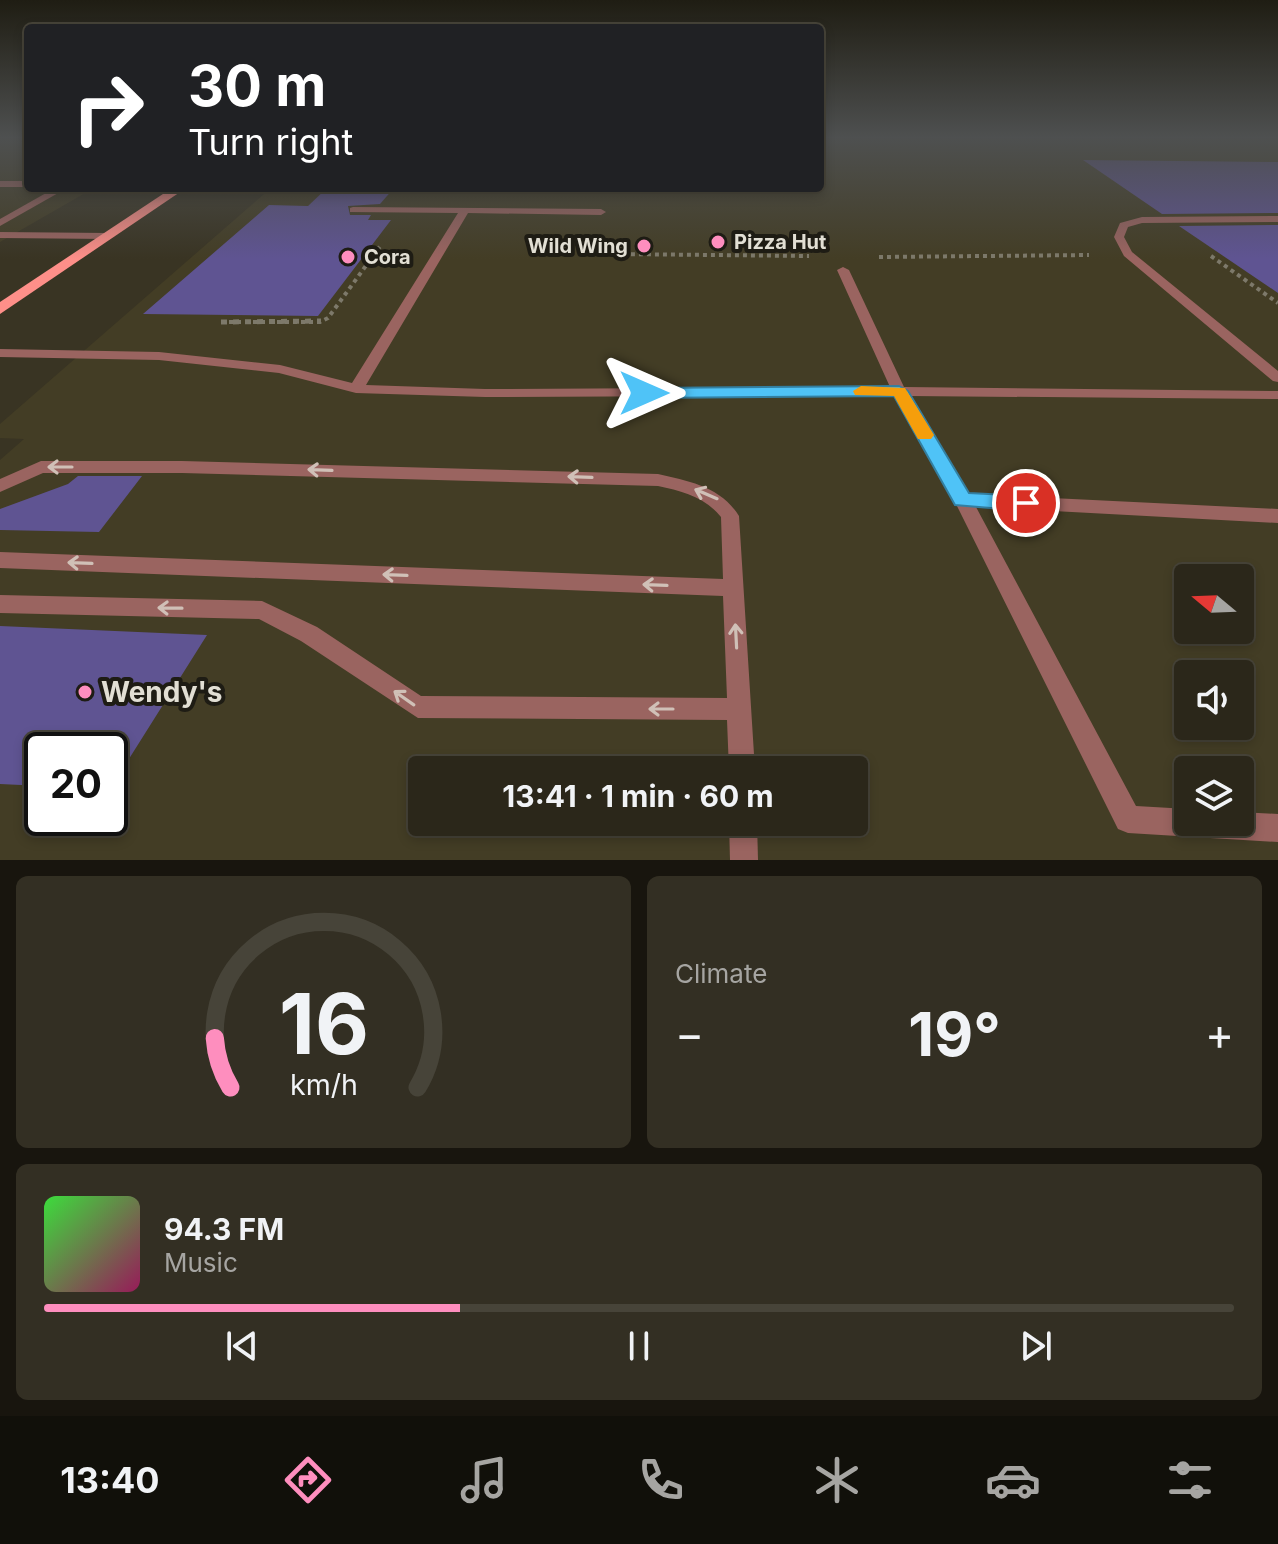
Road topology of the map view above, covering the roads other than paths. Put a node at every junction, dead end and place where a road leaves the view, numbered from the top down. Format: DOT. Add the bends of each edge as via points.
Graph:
graph roads {
  1 [pos="0,184"];
  2 [pos="24,184"];
  3 [pos="55,192"];
  4 [pos="174,192"];
  5 [pos="353,210"];
  6 [pos="465,210"];
  7 [pos="601,212"];
  8 [pos="1278,219"];
  9 [pos="0,223"];
  10 [pos="0,235"];
  11 [pos="109,236"];
  12 [pos="843,270"];
  13 [pos="0,309"];
  14 [pos="0,353"];
  15 [pos="1278,378"];
  16 [pos="356,389"];
  17 [pos="899,391"];
  18 [pos="1278,395"];
  19 [pos="0,486"];
  20 [pos="963,500"];
  21 [pos="1278,516"];
  22 [pos="0,560"];
  23 [pos="733,588"];
  24 [pos="0,604"];
  25 [pos="739,709"];
  26 [pos="741,756"];
  27 [pos="1278,828"];
  28 [pos="743,836"];
  29 [pos="744,860"];
  1 -- 2 [label="lane"];
  3 -- 9 [label="lane"];
  4 -- 11 [label="main road"];
  5 -- 6 [label="lane"];
  6 -- 7 [label="lane"];
  6 -- 16 [label="lane"];
  8 -- 15 [label="lane" via="1142,220 1124,225 1119,237 1128,254"];
  10 -- 11 [label="lane"];
  11 -- 13 [label="main road"];
  12 -- 17 [label="lane"];
  14 -- 16 [label="lane" via="159,356 280,369"];
  16 -- 17 [label="lane"];
  17 -- 18 [label="lane"];
  17 -- 20 [label="lane"];
  23 -- 19 [label="lane, one-way" via="730,516 720,501 658,480 41,467"];
  20 -- 21 [label="lane"];
  20 -- 27 [label="lane" via="1128,819"];
  23 -- 22 [label="lane, one-way"];
  25 -- 23 [label="lane, one-way"];
  25 -- 24 [label="lane, one-way" via="418,707 309,634 262,610"];
  25 -- 26 [label="lane"];
  28 -- 29 [label="lane"];
}
